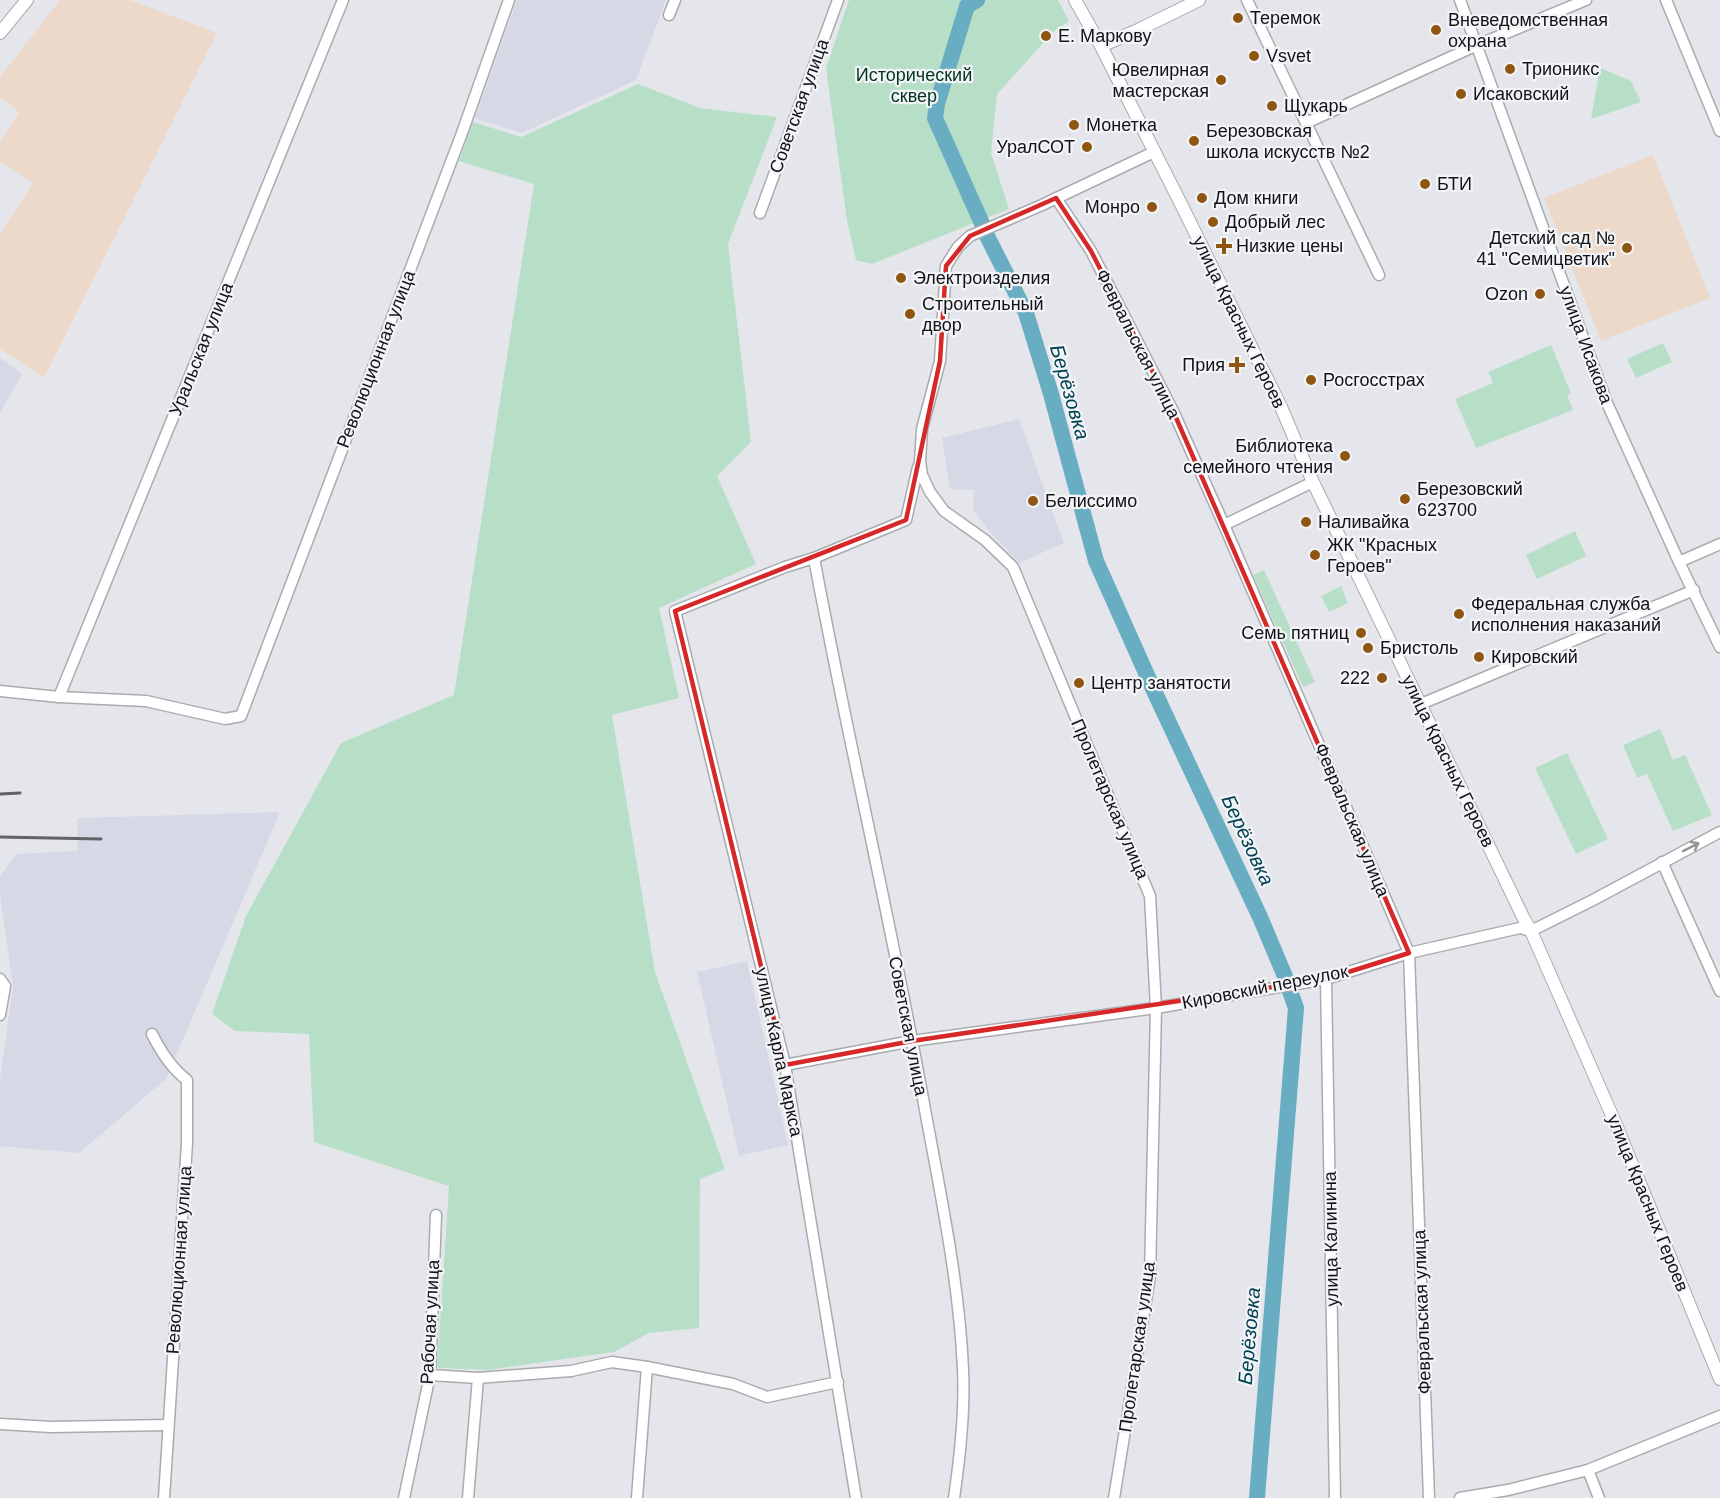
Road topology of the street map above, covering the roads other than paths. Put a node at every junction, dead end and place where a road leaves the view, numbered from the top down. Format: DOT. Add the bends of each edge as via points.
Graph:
graph roads {
  1 [pos="27,0"];
  2 [pos="343,0"];
  3 [pos="509,0"];
  4 [pos="675,0"];
  5 [pos="838,0"];
  6 [pos="1075,0"];
  7 [pos="1199,0"];
  8 [pos="1247,0"];
  9 [pos="1460,0"];
  10 [pos="1586,0"];
  11 [pos="1666,0"];
  12 [pos="669,15"];
  13 [pos="0,33"];
  14 [pos="1101,46"];
  15 [pos="1475,46"];
  16 [pos="1306,123"];
  17 [pos="1720,131"];
  18 [pos="1154,152"];
  19 [pos="1056,198"];
  20 [pos="760,213"];
  21 [pos="1379,275"];
  22 [pos="920,461"];
  23 [pos="1313,482"];
  24 [pos="1224,525"];
  25 [pos="1720,544"];
  26 [pos="814,558"];
  27 [pos="1679,562"];
  28 [pos="1694,591"];
  29 [pos="1720,647"];
  30 [pos="0,691"];
  31 [pos="59,697"];
  32 [pos="1421,704"];
  33 [pos="1720,832"];
  34 [pos="1662,862"];
  35 [pos="1531,931"];
  36 [pos="1409,953"];
  37 [pos="0,979"];
  38 [pos="1326,979"];
  39 [pos="1720,990"];
  40 [pos="1156,1008"];
  41 [pos="0,1015"];
  42 [pos="152,1034"];
  43 [pos="912,1041"];
  44 [pos="786,1065"];
  45 [pos="436,1215"];
  46 [pos="647,1367"];
  47 [pos="430,1375"];
  48 [pos="478,1378"];
  49 [pos="1720,1379"];
  50 [pos="838,1382"];
  51 [pos="1720,1416"];
  52 [pos="0,1424"];
  53 [pos="168,1425"];
  54 [pos="1588,1470"];
  55 [pos="1508,1494"];
  56 [pos="164,1498"];
  57 [pos="404,1498"];
  58 [pos="468,1498"];
  59 [pos="637,1498"];
  60 [pos="856,1498"];
  61 [pos="954,1498"];
  62 [pos="1114,1498"];
  63 [pos="1335,1498"];
  64 [pos="1429,1498"];
  65 [pos="1460,1498"];
  66 [pos="1599,1498"];
  1 -- 13 [label="main road"];
  2 -- 31 [label="street, Уральская улица"];
  3 -- 31 [label="street, Революционная улица" via="241,716 225,719 146,701"];
  4 -- 12 [label="street"];
  5 -- 20 [label="street, Советская улица"];
  6 -- 14 [label="main road, улица Красных Героев"];
  7 -- 14 [label="main road"];
  8 -- 16 [label="street"];
  9 -- 15 [label="street, улица Исакова"];
  10 -- 15 [label="street"];
  11 -- 17 [label="street"];
  14 -- 18 [label="main road, улица Красных Героев"];
  15 -- 16 [label="street"];
  15 -- 27 [label="street, улица Исакова" via="1607,403"];
  16 -- 21 [label="street"];
  18 -- 19 [label="street, Пролетарская улица"];
  18 -- 23 [label="main road, улица Красных Героев" via="1281,407"];
  19 -- 22 [label="street, Пролетарская улица" via="970,236 946,266 940,361 922,429"];
  19 -- 24 [label="street, Февральская улица" via="1091,251 1174,413"];
  22 -- 26 [label="street" via="906,520"];
  22 -- 40 [label="street, Пролетарская улица" via="930,492 944,511 985,540 1013,567 1150,896"];
  23 -- 24 [label="street"];
  23 -- 32 [label="main road, улица Красных Героев"];
  24 -- 36 [label="street, Февральская улица"];
  25 -- 27 [label="street"];
  26 -- 43 [label="street, Советская улица"];
  26 -- 44 [label="street, улица Карла Маркса" via="675,611"];
  27 -- 28 [label="street, улица Исакова"];
  28 -- 29 [label="street, улица Исакова"];
  28 -- 32 [label="street"];
  30 -- 31 [label="street"];
  32 -- 35 [label="main road, улица Красных Героев"];
  34 -- 33 [label="street, Кировский переулок, one-way"];
  34 -- 35 [label="street, Кировский переулок"];
  34 -- 39 [label="street"];
  35 -- 36 [label="street, Кировский переулок" via="1520,928"];
  35 -- 49 [label="main road, улица Красных Героев" via="1614,1120"];
  36 -- 38 [label="street, Кировский переулок"];
  36 -- 64 [label="street, Февральская улица"];
  37 -- 41 [label="street" via="5,986"];
  38 -- 40 [label="street, Кировский переулок"];
  38 -- 63 [label="street, улица Калинина"];
  40 -- 43 [label="street, Кировский переулок"];
  40 -- 62 [label="street, Пролетарская улица" via="1150,1276"];
  42 -- 53 [label="street, Революционная улица" via="162,1054 187,1080 187,1143"];
  43 -- 44 [label="street, Кировский переулок"];
  43 -- 61 [label="street, Советская улица" via="959,1314 963,1371"];
  44 -- 50 [label="street, улица Карла Маркса"];
  45 -- 47 [label="street, Рабочая улица"];
  46 -- 48 [label="street" via="612,1362 571,1371"];
  46 -- 50 [label="street" via="733,1384 767,1397"];
  46 -- 59 [label="street"];
  47 -- 48 [label="street"];
  47 -- 57 [label="street, Рабочая улица"];
  48 -- 58 [label="street"];
  50 -- 60 [label="street, улица Карла Маркса"];
  51 -- 54 [label="street"];
  52 -- 53 [label="street"];
  53 -- 56 [label="street, Революционная улица"];
  54 -- 55 [label="street"];
  54 -- 66 [label="street"];
  55 -- 65 [label="street"];
}
